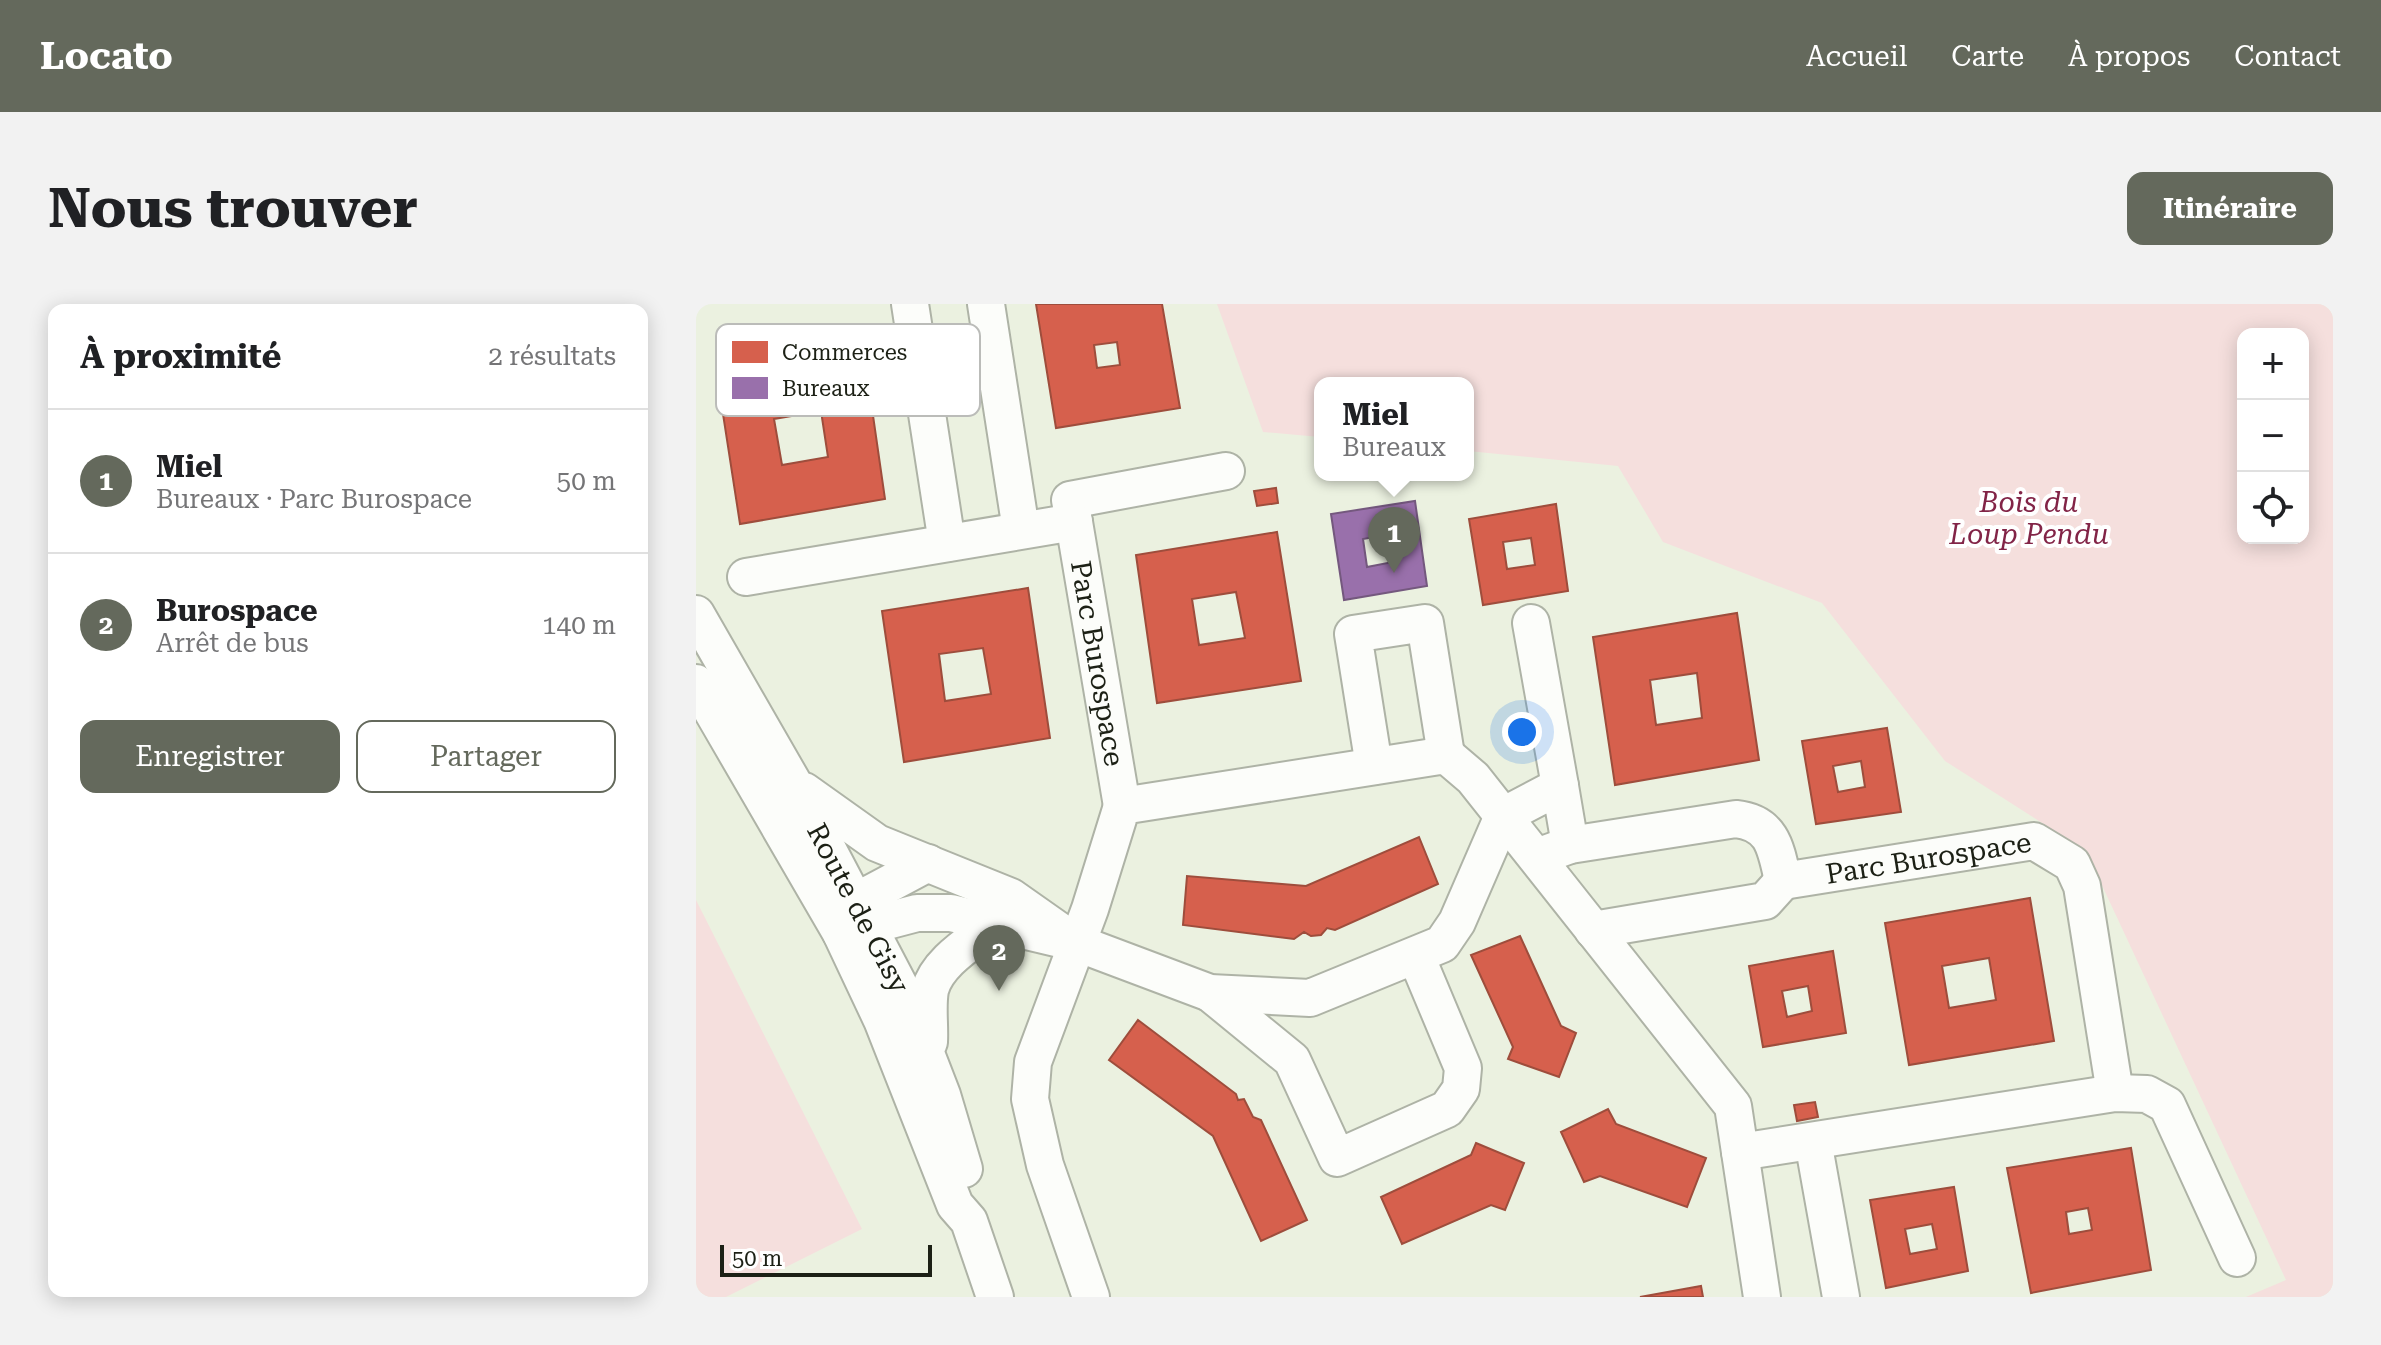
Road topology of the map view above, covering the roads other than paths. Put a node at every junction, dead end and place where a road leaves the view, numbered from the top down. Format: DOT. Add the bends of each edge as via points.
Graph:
graph roads {
  1 [pos="910,304"];
  2 [pos="986,304"];
  3 [pos="913,324"];
  4 [pos="927,416"];
  5 [pos="1226,471"];
  6 [pos="1074,522"];
  7 [pos="1021,530"];
  8 [pos="947,543"];
  9 [pos="746,577"];
  10 [pos="696,614"];
  11 [pos="1531,623"];
  12 [pos="696,683"];
  13 [pos="1446,755"];
  14 [pos="1374,766"];
  15 [pos="792,781"];
  16 [pos="1560,786"];
  17 [pos="1122,806"];
  18 [pos="1503,816"];
  19 [pos="1570,845"];
  20 [pos="1536,857"];
  21 [pos="928,863"];
  22 [pos="1783,881"];
  23 [pos="856,922"];
  24 [pos="993,925"];
  25 [pos="1593,930"];
  26 [pos="1077,943"];
  27 [pos="1416,956"];
  28 [pos="1210,993"];
  29 [pos="1310,998"];
  30 [pos="929,1060"];
  31 [pos="1292,1060"];
  32 [pos="2115,1093"];
  33 [pos="1813,1141"];
  34 [pos="1740,1152"];
  35 [pos="969,1221"];
  36 [pos="2237,1258"];
  37 [pos="995,1297"];
  38 [pos="1091,1297"];
  39 [pos="1762,1297"];
  40 [pos="1841,1297"];
  1 -- 3 [label="street"];
  2 -- 7 [label="street"];
  4 -- 8 [label="street"];
  5 -- 6 [label="street, Parc Burospace" via="1070,500"];
  6 -- 7 [label="street, Parc Burospace"];
  6 -- 17 [label="street, Parc Burospace"];
  7 -- 8 [label="street, Parc Burospace"];
  8 -- 9 [label="street, Parc Burospace"];
  10 -- 15 [label="street, Route de Gisy"];
  11 -- 16 [label="street"];
  12 -- 23 [label="street, Route de Gisy"];
  13 -- 14 [label="street, Parc Burospace"];
  13 -- 14 [label="street" via="1425,623 1411,625 1353,634"];
  13 -- 18 [label="street" via="1462,765"];
  14 -- 17 [label="street, Parc Burospace"];
  15 -- 21 [label="street" via="861,834"];
  15 -- 23 [label="street, Route de Gisy"];
  16 -- 18 [label="street"];
  16 -- 19 [label="street"];
  17 -- 26 [label="street, Parc Burospace"];
  18 -- 20 [label="street"];
  18 -- 27 [label="street" via="1451,934"];
  19 -- 20 [label="street, Parc Burospace"];
  19 -- 22 [label="street, Parc Burospace" via="1750,821 1770,835"];
  20 -- 25 [label="street"];
  21 -- 23 [label="street" via="877,888"];
  21 -- 26 [label="street" via="1011,897"];
  22 -- 25 [label="street, Parc Burospace" via="1765,901"];
  22 -- 32 [label="street, Parc Burospace" via="2034,841 2072,864 2082,886"];
  23 -- 24 [label="street" via="933,912"];
  23 -- 30 [label="street, Route de Gisy" via="901,989"];
  23 -- 35 [label="street, Route de Gisy" via="882,1020 955,1205"];
  24 -- 26 [label="street"];
  24 -- 30 [label="street" via="936,976 930,990"];
  25 -- 34 [label="street" via="1733,1106"];
  26 -- 28 [label="street"];
  26 -- 38 [label="street, Parc Burospace" via="1033,1062 1030,1099 1045,1165"];
  27 -- 29 [label="street"];
  27 -- 31 [label="street" via="1463,1068 1461,1089 1447,1109 1337,1158"];
  28 -- 29 [label="street"];
  28 -- 31 [label="street"];
  29 -- 31 [label="street"];
  30 -- 35 [label="street, Route de Gisy" via="973,1200"];
  32 -- 33 [label="street"];
  32 -- 36 [label="street" via="2147,1094 2167,1105"];
  33 -- 34 [label="street"];
  33 -- 40 [label="street"];
  34 -- 39 [label="street"];
  35 -- 37 [label="street, Route de Gisy"];
}
